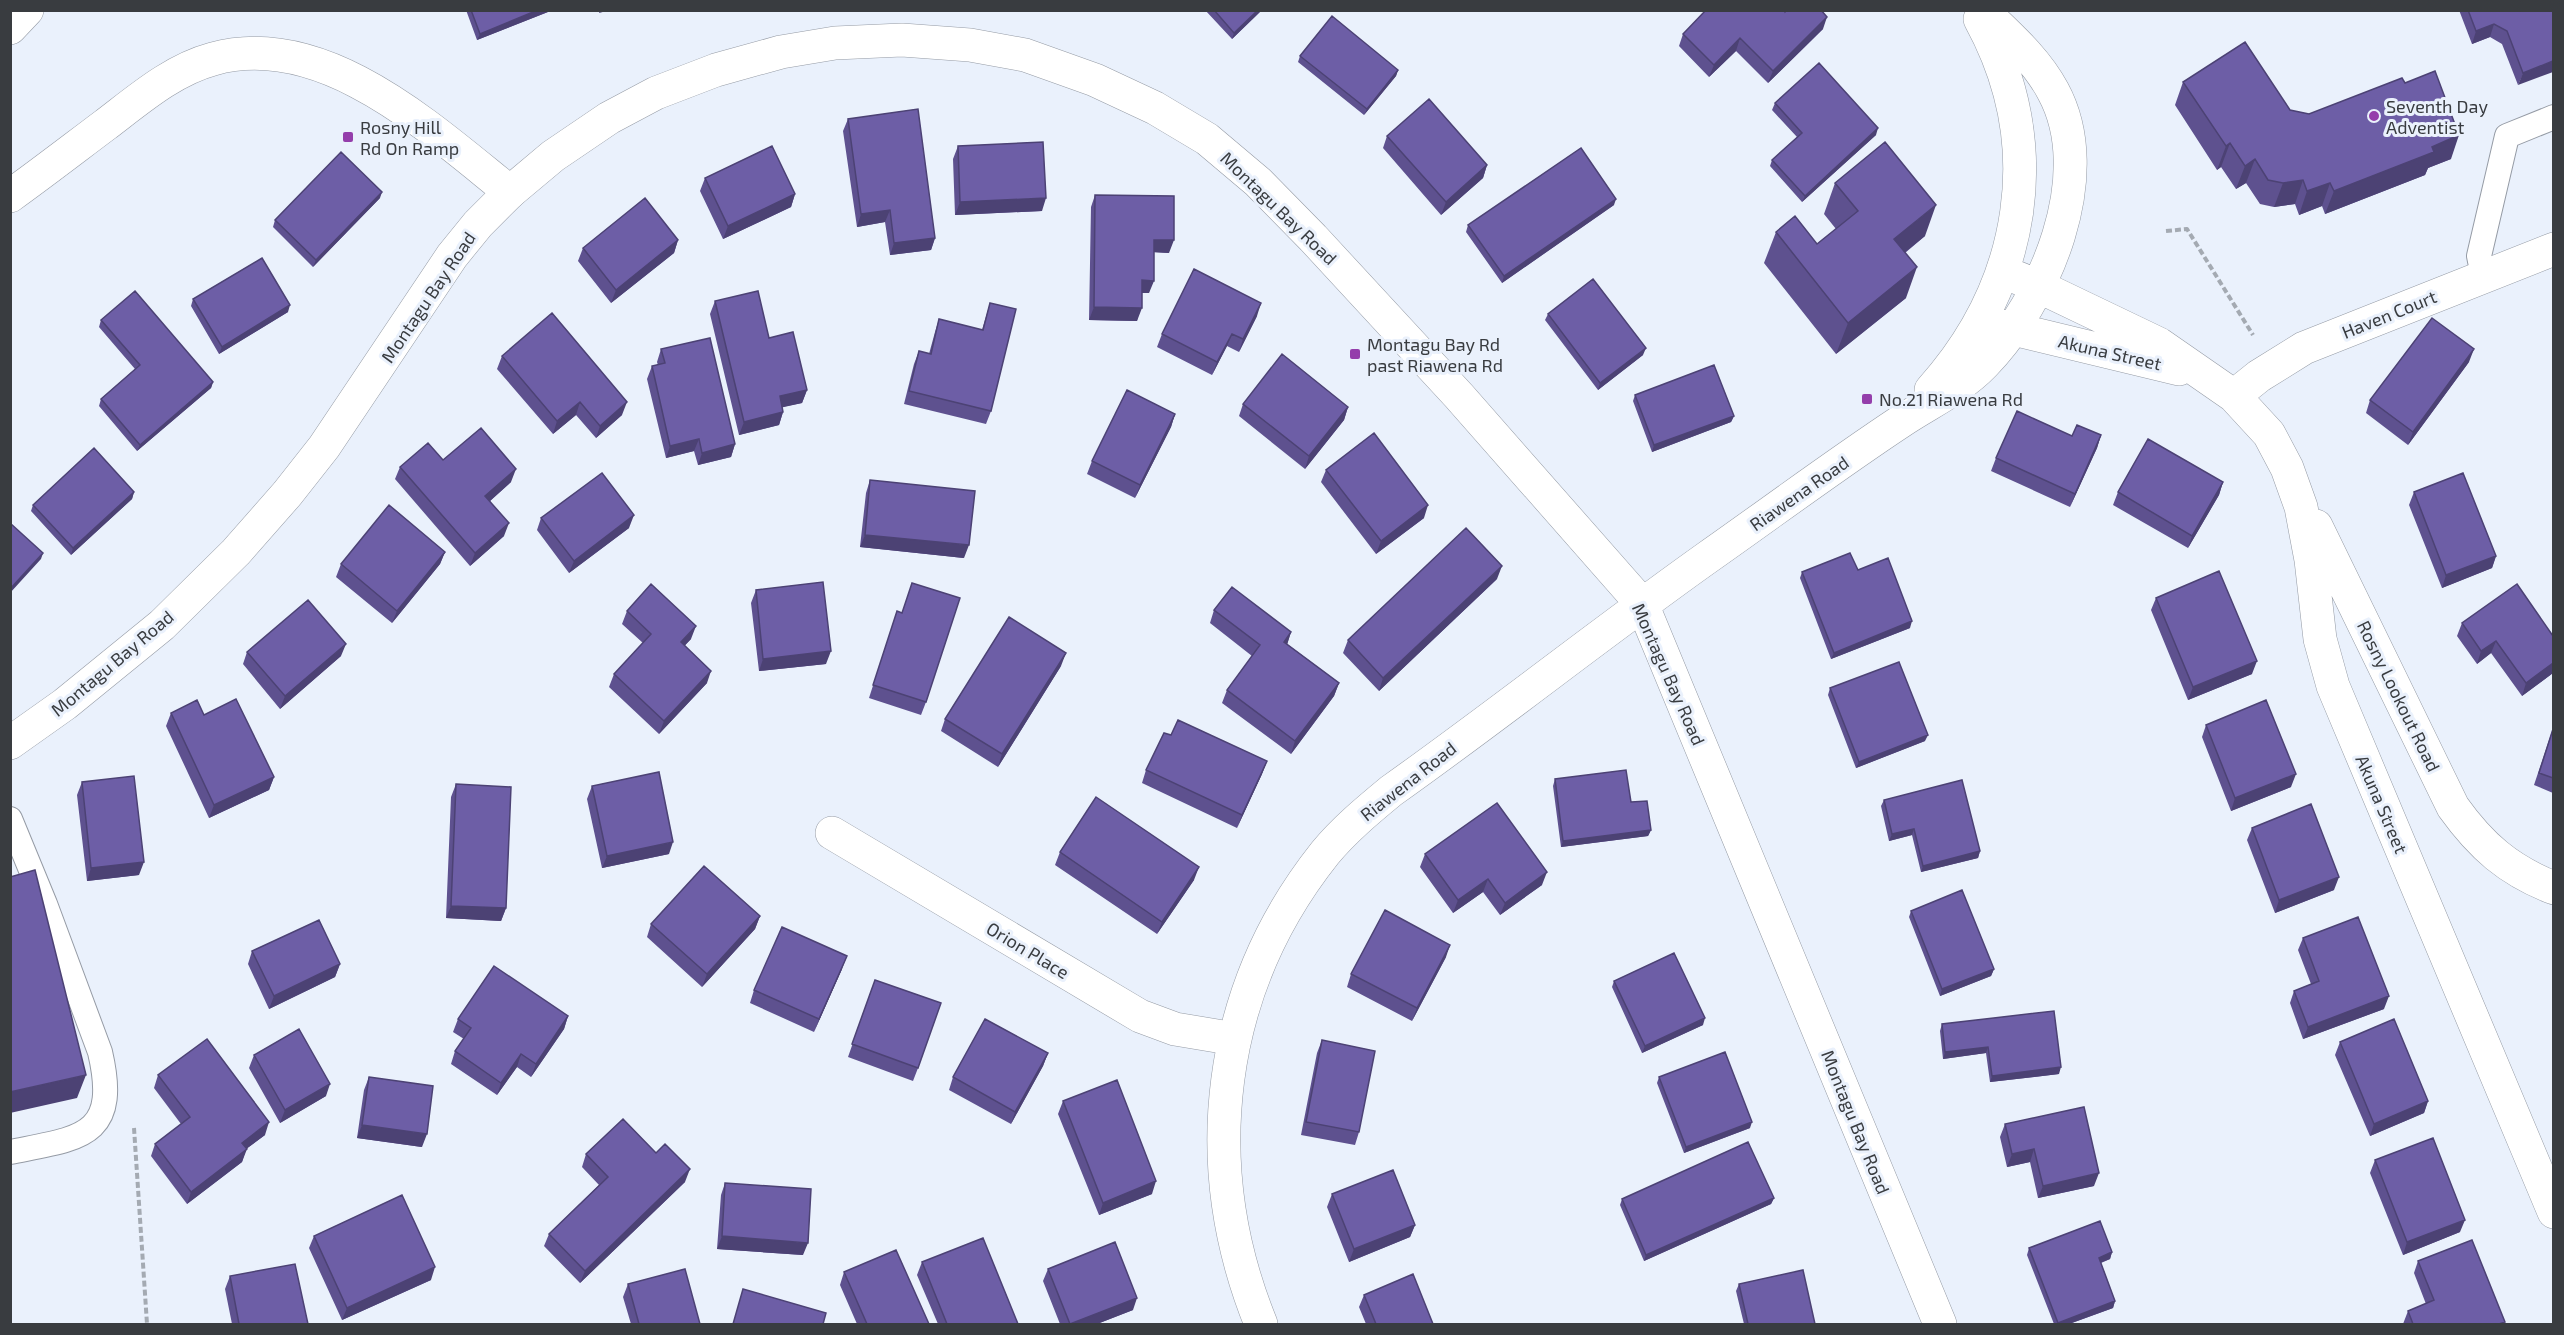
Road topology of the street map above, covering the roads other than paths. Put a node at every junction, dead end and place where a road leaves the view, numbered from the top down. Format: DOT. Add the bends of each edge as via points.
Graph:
graph roads {
  1 [pos="27,10"];
  2 [pos="1973,10"];
  3 [pos="1982,10"];
  4 [pos="10,28"];
  5 [pos="2553,117"];
  6 [pos="510,192"];
  7 [pos="10,196"];
  8 [pos="2553,249"];
  9 [pos="2003,272"];
  10 [pos="2483,276"];
  11 [pos="2038,286"];
  12 [pos="1981,320"];
  13 [pos="2012,330"];
  14 [pos="2234,396"];
  15 [pos="1900,422"];
  16 [pos="2287,468"];
  17 [pos="1642,604"];
  18 [pos="10,743"];
  19 [pos="10,819"];
  20 [pos="832,833"];
  21 [pos="2553,888"];
  22 [pos="1235,1039"];
  23 [pos="10,1152"];
  24 [pos="2553,1212"];
  25 [pos="1261,1324"];
  26 [pos="1940,1324"];
  1 -- 4 [label="street"];
  2 -- 9 [label="street, Riawena Road" via="2006,78 2020,141 2018,212"];
  3 -- 11 [label="street, Riawena Road" via="2040,70 2055,93 2065,126 2070,169 2062,227"];
  5 -- 10 [label="lane" via="2507,136 2479,256"];
  6 -- 7 [label="street" via="427,126 339,73 279,55 245,54 213,59 150,90"];
  6 -- 17 [label="street, Montagu Bay Road" via="553,156 609,118 656,93 782,51 835,43 902,40 970,45 1025,56 1095,80 1208,139 1258,182 1459,396"];
  6 -- 18 [label="street, Montagu Bay Road" via="452,256 324,447 236,552 162,625"];
  8 -- 10 [label="street, Haven Court"];
  9 -- 11 [label="street, Akuna Street"];
  9 -- 12 [label="street, Riawena Road"];
  10 -- 14 [label="street, Haven Court" via="2304,348 2272,366"];
  11 -- 13 [label="street, Riawena Road"];
  11 -- 14 [label="street, Akuna Street" via="2135,331"];
  12 -- 13 [label="street, Akuna Street"];
  12 -- 15 [label="street, Riawena Road" via="1947,373"];
  13 -- 14 [label="street, Akuna Street" via="2170,366"];
  13 -- 15 [label="street, Riawena Road" via="1983,365 1960,384"];
  14 -- 16 [label="street, Akuna Street" via="2270,434"];
  15 -- 17 [label="street, Riawena Road"];
  16 -- 21 [label="street, Rosny Lookout Road" via="2453,807 2489,851"];
  16 -- 24 [label="street, Akuna Street" via="2307,532 2316,618 2333,686"];
  17 -- 22 [label="street, Riawena Road" via="1391,791 1326,852 1270,936"];
  17 -- 26 [label="street, Montagu Bay Road"];
  19 -- 23 [label="lane" via="100,1052 105,1095 98,1121 81,1136"];
  20 -- 22 [label="street, Orion Place" via="1140,1016 1174,1029"];
  22 -- 25 [label="street, Riawena Road" via="1224,1094 1222,1147 1227,1208"];
}
